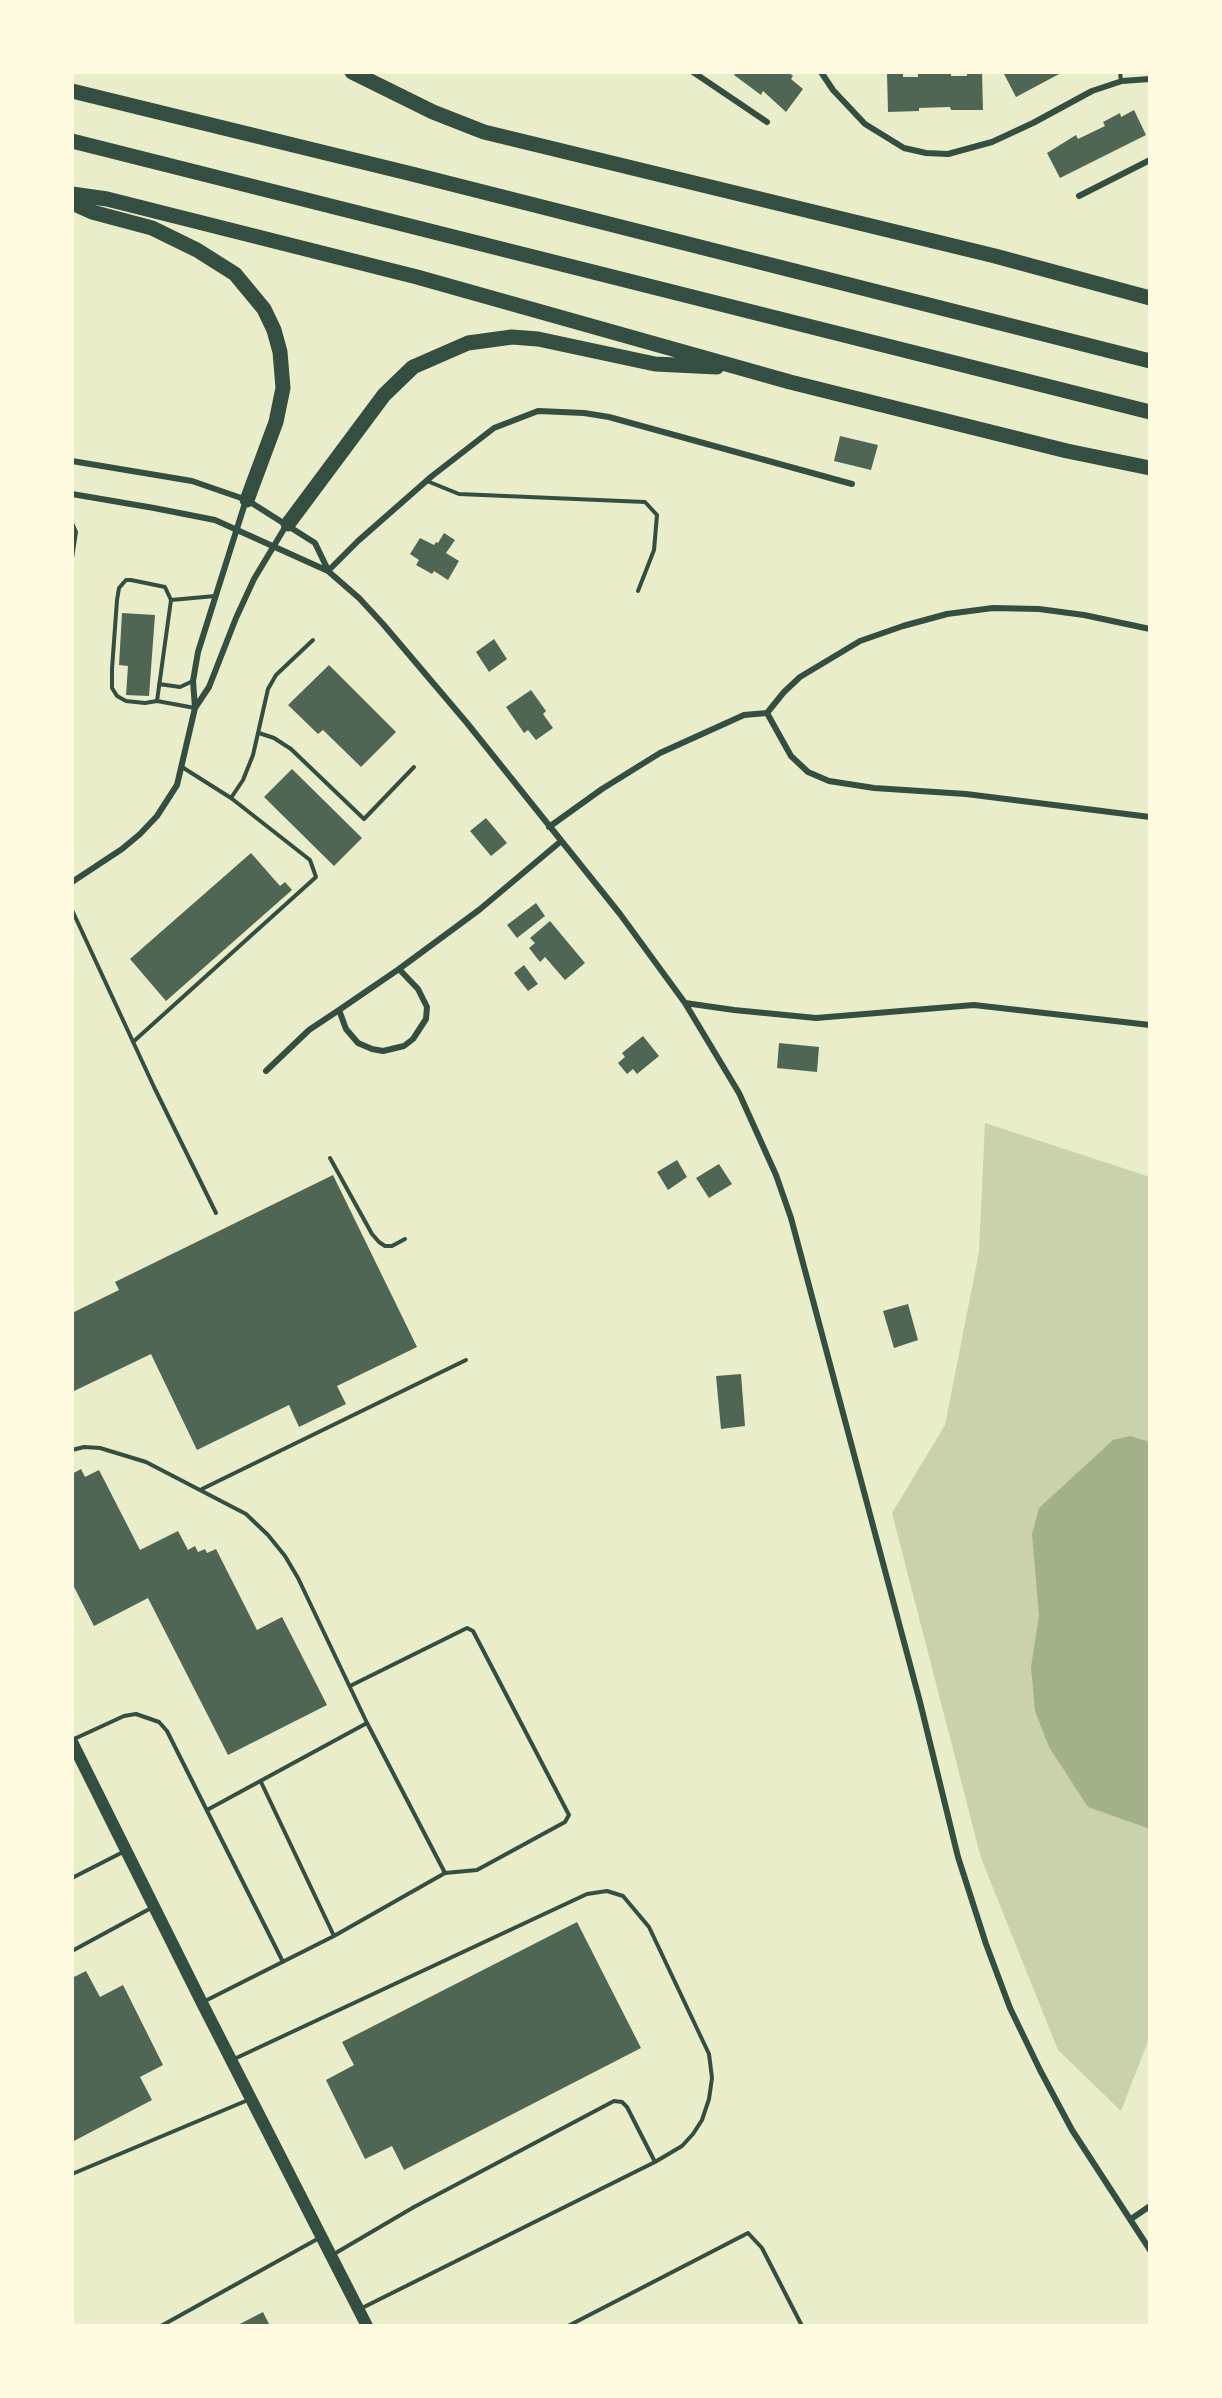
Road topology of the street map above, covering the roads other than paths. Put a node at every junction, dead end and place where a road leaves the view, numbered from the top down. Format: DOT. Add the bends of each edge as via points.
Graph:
graph roads {
  1 [pos="352,72"];
  2 [pos="693,72"];
  3 [pos="821,72"];
  4 [pos="1120,72"];
  5 [pos="1150,79"];
  6 [pos="1122,81"];
  7 [pos="72,91"];
  8 [pos="767,122"];
  9 [pos="72,141"];
  10 [pos="1150,160"];
  11 [pos="72,194"];
  12 [pos="1079,196"];
  13 [pos="72,203"];
  14 [pos="1150,298"];
  15 [pos="1150,361"];
  16 [pos="745,369"];
  17 [pos="1150,412"];
  18 [pos="72,461"];
  19 [pos="1150,468"];
  20 [pos="427,481"];
  21 [pos="852,484"];
  22 [pos="72,494"];
  23 [pos="247,500"];
  24 [pos="72,523"];
  25 [pos="288,524"];
  26 [pos="237,529"];
  27 [pos="274,545"];
  28 [pos="72,558"];
  29 [pos="328,571"];
  30 [pos="638,591"];
  31 [pos="215,596"];
  32 [pos="171,600"];
  33 [pos="1150,629"];
  34 [pos="313,640"];
  35 [pos="193,681"];
  36 [pos="159,684"];
  37 [pos="157,701"];
  38 [pos="195,708"];
  39 [pos="767,713"];
  40 [pos="259,733"];
  41 [pos="182,767"];
  42 [pos="414,767"];
  43 [pos="231,798"];
  44 [pos="1150,817"];
  45 [pos="549,827"];
  46 [pos="560,842"];
  47 [pos="73,880"];
  48 [pos="72,910"];
  49 [pos="399,969"];
  50 [pos="685,1003"];
  51 [pos="339,1010"];
  52 [pos="1150,1025"];
  53 [pos="132,1042"];
  54 [pos="266,1071"];
  55 [pos="330,1158"];
  56 [pos="216,1213"];
  57 [pos="405,1239"];
  58 [pos="465,1360"];
  59 [pos="72,1450"];
  60 [pos="202,1490"];
  61 [pos="350,1686"];
  62 [pos="367,1723"];
  63 [pos="72,1741"];
  64 [pos="261,1782"];
  65 [pos="207,1810"];
  66 [pos="126,1851"];
  67 [pos="445,1873"];
  68 [pos="72,1878"];
  69 [pos="153,1907"];
  70 [pos="334,1936"];
  71 [pos="72,1951"];
  72 [pos="283,1962"];
  73 [pos="202,2003"];
  74 [pos="232,2060"];
  75 [pos="251,2098"];
  76 [pos="654,2162"];
  77 [pos="72,2174"];
  78 [pos="1150,2206"];
  79 [pos="1131,2219"];
  80 [pos="321,2237"];
  81 [pos="1150,2250"];
  82 [pos="331,2256"];
  83 [pos="358,2309"];
  84 [pos="161,2326"];
  85 [pos="367,2326"];
  86 [pos="568,2326"];
  87 [pos="802,2326"];
  1 -- 14 [label="highway" via="484,132 995,256"];
  2 -- 8 [label="street"];
  3 -- 6 [label="street" via="865,124 904,148 948,154 992,142 1092,91"];
  4 -- 6 [label="lane"];
  5 -- 6 [label="street"];
  7 -- 15 [label="highway"];
  9 -- 17 [label="highway"];
  10 -- 12 [label="street"];
  11 -- 16 [label="highway" via="417,277"];
  13 -- 23 [label="highway" via="152,228 197,250 235,274 264,309 280,352 283,388 276,422"];
  16 -- 19 [label="highway" via="1067,451"];
  16 -- 25 [label="highway" via="655,364 538,339 512,337 468,343 413,367 384,394"];
  18 -- 23 [label="street" via="192,481"];
  20 -- 21 [label="street" via="494,428 538,411 609,417"];
  20 -- 29 [label="street"];
  20 -- 30 [label="lane" via="459,494 645,502 657,515 654,550"];
  22 -- 26 [label="street" via="214,520"];
  23 -- 25 [label="street"];
  23 -- 26 [label="street"];
  24 -- 28 [label="lane" via="76,532"];
  25 -- 27 [label="street"];
  25 -- 29 [label="street" via="315,543"];
  26 -- 27 [label="street"];
  26 -- 31 [label="street"];
  27 -- 29 [label="street"];
  27 -- 38 [label="street" via="236,618 209,687"];
  29 -- 45 [label="street" via="383,624"];
  31 -- 32 [label="lane"];
  31 -- 35 [label="street"];
  32 -- 36 [label="lane"];
  32 -- 37 [label="lane" via="165,587 131,580 119,588 117,600 112,688 126,701"];
  33 -- 39 [label="street" via="1039,609 993,608 947,614 860,641 839,652 800,677"];
  34 -- 40 [label="lane" via="276,675 268,689"];
  35 -- 36 [label="lane" via="180,687"];
  35 -- 38 [label="street"];
  36 -- 37 [label="lane"];
  37 -- 38 [label="lane"];
  38 -- 41 [label="street"];
  39 -- 44 [label="street" via="791,756 808,772 829,782"];
  39 -- 45 [label="street" via="744,715 660,753"];
  40 -- 42 [label="lane" via="291,749 364,819"];
  40 -- 43 [label="lane" via="243,780"];
  41 -- 43 [label="lane"];
  41 -- 47 [label="street" via="177,785 157,816 122,849"];
  43 -- 53 [label="lane" via="310,860 316,877"];
  45 -- 46 [label="street"];
  46 -- 49 [label="street" via="479,910"];
  46 -- 50 [label="street" via="620,914"];
  48 -- 53 [label="lane"];
  49 -- 51 [label="street"];
  49 -- 51 [label="street" via="418,989 427,1007 420,1030 404,1046 383,1051 358,1043 346,1029"];
  50 -- 52 [label="street" via="816,1018 974,1005"];
  50 -- 79 [label="street" via="739,1093 791,1218 958,1857 986,1944 1010,2008 1040,2070 1072,2130"];
  51 -- 54 [label="street" via="309,1030"];
  53 -- 56 [label="lane"];
  55 -- 57 [label="lane" via="379,1242 392,1246"];
  58 -- 60 [label="lane"];
  59 -- 60 [label="lane" via="84,1447 116,1452"];
  60 -- 61 [label="lane" via="246,1514 285,1556"];
  61 -- 62 [label="lane"];
  61 -- 67 [label="lane" via="467,1628 569,1815 565,1822 477,1870"];
  62 -- 64 [label="lane"];
  62 -- 67 [label="lane"];
  63 -- 65 [label="lane" via="124,1716 142,1715 159,1722"];
  63 -- 66 [label="main road"];
  64 -- 65 [label="lane"];
  64 -- 70 [label="lane"];
  65 -- 72 [label="lane"];
  66 -- 68 [label="lane"];
  66 -- 69 [label="main road"];
  67 -- 70 [label="lane"];
  69 -- 71 [label="lane"];
  69 -- 73 [label="main road"];
  70 -- 72 [label="lane"];
  72 -- 73 [label="lane"];
  73 -- 74 [label="main road"];
  74 -- 75 [label="main road"];
  74 -- 76 [label="lane" via="588,1894 606,1891 623,1896 649,1927 709,2054 712,2078 702,2120 682,2146"];
  75 -- 77 [label="lane"];
  75 -- 80 [label="main road"];
  76 -- 82 [label="lane" via="627,2107 614,2101 414,2207"];
  76 -- 83 [label="lane"];
  78 -- 79 [label="street"];
  79 -- 81 [label="street"];
  80 -- 82 [label="main road"];
  80 -- 84 [label="lane"];
  82 -- 83 [label="main road"];
  83 -- 85 [label="main road"];
  86 -- 87 [label="lane" via="748,2233 762,2248"];
}
